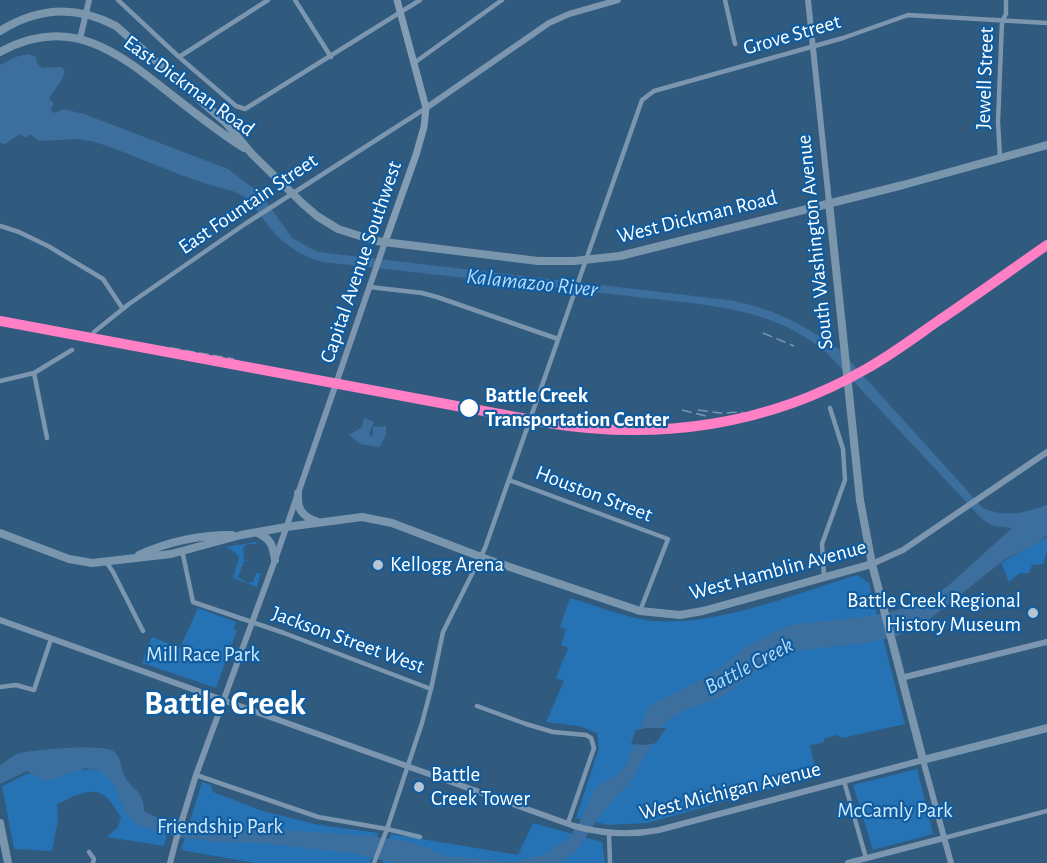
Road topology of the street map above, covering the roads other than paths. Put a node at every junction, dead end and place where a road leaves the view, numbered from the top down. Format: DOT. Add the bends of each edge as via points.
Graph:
graph roads {
  1 [pos="89,0"];
  2 [pos="118,0"];
  3 [pos="268,0"];
  4 [pos="295,0"];
  5 [pos="397,0"];
  6 [pos="420,0"];
  7 [pos="502,0"];
  8 [pos="618,0"];
  9 [pos="724,0"];
  10 [pos="808,0"];
  11 [pos="1006,0"];
  12 [pos="87,13"];
  13 [pos="400,13"];
  14 [pos="1002,21"];
  15 [pos="1047,23"];
  16 [pos="0,32"];
  17 [pos="80,39"];
  18 [pos="735,44"];
  19 [pos="812,47"];
  20 [pos="0,52"];
  21 [pos="179,57"];
  22 [pos="331,57"];
  23 [pos="414,63"];
  24 [pos="426,108"];
  25 [pos="1047,146"];
  26 [pos="252,154"];
  27 [pos="1000,158"];
  28 [pos="292,193"];
  29 [pos="829,202"];
  30 [pos="0,226"];
  31 [pos="385,242"];
  32 [pos="586,259"];
  33 [pos="370,287"];
  34 [pos="123,309"];
  35 [pos="94,332"];
  36 [pos="558,339"];
  37 [pos="72,350"];
  38 [pos="34,373"];
  39 [pos="0,381"];
  40 [pos="830,408"];
  41 [pos="47,438"];
  42 [pos="1047,452"];
  43 [pos="509,480"];
  44 [pos="298,492"];
  45 [pos="319,522"];
  46 [pos="286,527"];
  47 [pos="257,532"];
  48 [pos="0,533"];
  49 [pos="241,535"];
  50 [pos="180,542"];
  51 [pos="182,551"];
  52 [pos="482,557"];
  53 [pos="130,559"];
  54 [pos="275,560"];
  55 [pos="107,563"];
  56 [pos="872,564"];
  57 [pos="824,576"];
  58 [pos="640,611"];
  59 [pos="0,621"];
  60 [pos="253,622"];
  61 [pos="143,631"];
  62 [pos="51,639"];
  63 [pos="1047,642"];
  64 [pos="901,678"];
  65 [pos="0,687"];
  66 [pos="431,688"];
  67 [pos="222,700"];
  68 [pos="477,706"];
  69 [pos="1047,728"];
  70 [pos="923,760"];
  71 [pos="407,765"];
  72 [pos="196,775"];
  73 [pos="844,781"];
  74 [pos="1047,812"];
  75 [pos="0,824"];
  76 [pos="571,824"];
  77 [pos="386,832"];
  78 [pos="605,833"];
  79 [pos="420,837"];
  80 [pos="944,838"];
  81 [pos="89,852"];
  82 [pos="5,858"];
  83 [pos="866,858"];
  84 [pos="374,862"];
  85 [pos="93,863"];
  86 [pos="170,863"];
  87 [pos="610,863"];
  88 [pos="848,863"];
  89 [pos="951,863"];
  1 -- 12 [label="street"];
  2 -- 21 [label="street"];
  3 -- 21 [label="street"];
  4 -- 22 [label="street"];
  5 -- 13 [label="main road, Capital Avenue Southwest"];
  6 -- 13 [label="street"];
  7 -- 23 [label="street"];
  8 -- 24 [label="street" via="539,29"];
  9 -- 18 [label="street"];
  10 -- 19 [label="street, South Washington Avenue"];
  11 -- 14 [label="street, Jewell Street"];
  12 -- 16 [label="main road, East Dickman Road" via="45,13"];
  12 -- 17 [label="street"];
  12 -- 26 [label="main road, East Dickman Road" via="117,26 226,123"];
  13 -- 22 [label="street"];
  13 -- 23 [label="main road, Capital Avenue Southwest"];
  14 -- 15 [label="street, Grove Street"];
  14 -- 19 [label="street, Grove Street" via="908,15"];
  14 -- 27 [label="street, Jewell Street"];
  17 -- 20 [label="main road, East Dickman Road" via="41,38"];
  17 -- 26 [label="main road, East Dickman Road" via="123,58"];
  19 -- 29 [label="street, South Washington Avenue"];
  19 -- 32 [label="street, Grove Street" via="646,96"];
  21 -- 22 [label="street" via="243,109 251,108"];
  23 -- 24 [label="main road, Capital Avenue Southwest"];
  24 -- 28 [label="street, East Fountain Street"];
  24 -- 31 [label="main road, Capital Avenue Southwest" via="416,155"];
  25 -- 27 [label="main road, West Dickman Road"];
  26 -- 28 [label="main road, East Dickman Road"];
  27 -- 29 [label="main road, West Dickman Road"];
  28 -- 31 [label="main road, East Dickman Road" via="338,229"];
  28 -- 34 [label="street, East Fountain Street"];
  29 -- 32 [label="main road, West Dickman Road" via="677,243"];
  29 -- 56 [label="main road, South Washington Avenue, bridge" via="860,500"];
  30 -- 34 [label="street" via="48,246 103,279"];
  31 -- 32 [label="main road, West Dickman Road" via="538,261"];
  31 -- 33 [label="street, Capital Avenue Southwest"];
  32 -- 36 [label="street"];
  33 -- 36 [label="street" via="437,297"];
  33 -- 44 [label="street, Capital Avenue Southwest"];
  34 -- 35 [label="street, East Fountain Street"];
  36 -- 43 [label="street"];
  37 -- 38 [label="street"];
  38 -- 39 [label="street"];
  38 -- 41 [label="street"];
  40 -- 57 [label="street" via="843,449 845,480 822,544"];
  42 -- 56 [label="street, West Hamblin Avenue" via="903,550"];
  43 -- 52 [label="street"];
  43 -- 58 [label="street, Houston Street" via="668,539"];
  44 -- 45 [label="highway" via="300,512"];
  44 -- 46 [label="street, Capital Avenue Southwest"];
  45 -- 46 [label="highway, West Hamblin Avenue"];
  45 -- 52 [label="highway, West Hamblin Avenue" via="350,518 382,520"];
  46 -- 47 [label="highway, West Hamblin Avenue"];
  46 -- 54 [label="street, Capital Avenue Southwest"];
  47 -- 49 [label="highway, West Hamblin Avenue"];
  47 -- 54 [label="highway" via="272,543"];
  48 -- 55 [label="highway" via="69,559"];
  49 -- 50 [label="highway"];
  49 -- 51 [label="highway"];
  50 -- 51 [label="street"];
  50 -- 53 [label="highway"];
  51 -- 53 [label="highway"];
  51 -- 60 [label="street, Jackson Street West" via="193,602"];
  52 -- 58 [label="highway, West Hamblin Avenue"];
  52 -- 66 [label="street" via="443,632"];
  53 -- 55 [label="highway"];
  54 -- 60 [label="street, Capital Avenue Southwest"];
  55 -- 61 [label="street"];
  56 -- 57 [label="highway, West Hamblin Avenue"];
  56 -- 64 [label="highway, South Washington Avenue"];
  57 -- 58 [label="highway, West Hamblin Avenue" via="703,611 680,615"];
  59 -- 62 [label="street, West Michigan Avenue"];
  60 -- 66 [label="street, Jackson Street West"];
  60 -- 67 [label="street, Capital Avenue Southwest"];
  62 -- 65 [label="street" via="34,690 16,685"];
  62 -- 67 [label="street, West Michigan Avenue"];
  63 -- 64 [label="street"];
  64 -- 70 [label="highway, South Washington Avenue"];
  66 -- 71 [label="street"];
  67 -- 71 [label="street, West Michigan Avenue"];
  67 -- 72 [label="street, Capital Avenue Southwest"];
  68 -- 76 [label="street" via="553,732 586,735 593,741"];
  69 -- 70 [label="highway, West Michigan Avenue"];
  70 -- 73 [label="street, West Michigan Avenue"];
  70 -- 80 [label="street"];
  71 -- 76 [label="street, West Michigan Avenue"];
  71 -- 77 [label="street"];
  72 -- 77 [label="street" via="318,817"];
  72 -- 86 [label="street, Capital Avenue Southwest"];
  73 -- 78 [label="street, West Michigan Avenue" via="659,830"];
  73 -- 83 [label="street"];
  74 -- 80 [label="street"];
  75 -- 82 [label="main road"];
  76 -- 78 [label="street, West Michigan Avenue"];
  77 -- 79 [label="street"];
  77 -- 84 [label="street"];
  78 -- 87 [label="street"];
  80 -- 83 [label="street"];
  80 -- 89 [label="street"];
  81 -- 85 [label="street"];
  83 -- 88 [label="street"];
}
